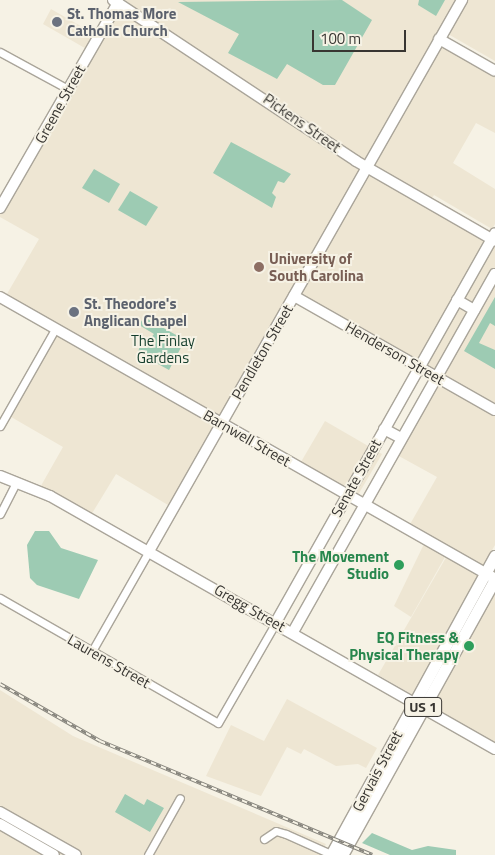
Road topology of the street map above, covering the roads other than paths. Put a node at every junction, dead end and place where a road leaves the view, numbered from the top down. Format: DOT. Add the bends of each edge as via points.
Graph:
graph roads {
  1 [pos="462,0"];
  2 [pos="117,1"];
  3 [pos="439,39"];
  4 [pos="0,52"];
  5 [pos="495,71"];
  6 [pos="68,89"];
  7 [pos="366,167"];
  8 [pos="0,208"];
  9 [pos="494,238"];
  10 [pos="495,274"];
  11 [pos="294,296"];
  12 [pos="0,297"];
  13 [pos="457,300"];
  14 [pos="474,310"];
  15 [pos="55,329"];
  16 [pos="419,367"];
  17 [pos="436,377"];
  18 [pos="495,410"];
  19 [pos="222,424"];
  20 [pos="0,426"];
  21 [pos="384,429"];
  22 [pos="401,438"];
  23 [pos="0,476"];
  24 [pos="15,485"];
  25 [pos="346,495"];
  26 [pos="365,504"];
  27 [pos="0,514"];
  28 [pos="149,551"];
  29 [pos="495,556"];
  30 [pos="492,577"];
  31 [pos="0,598"];
  32 [pos="276,622"];
  33 [pos="293,632"];
  34 [pos="92,651"];
  35 [pos="418,705"];
  36 [pos="218,723"];
  37 [pos="495,749"];
  38 [pos="180,798"];
  39 [pos="0,812"];
  40 [pos="0,824"];
  41 [pos="264,839"];
  42 [pos="59,845"];
  43 [pos="52,854"];
  44 [pos="76,855"];
  45 [pos="148,855"];
  46 [pos="335,855"];
  1 -- 3 [label="street, Pendleton Street"];
  2 -- 6 [label="street, Greene Street"];
  2 -- 7 [label="street, Pickens Street"];
  3 -- 5 [label="street"];
  3 -- 7 [label="street, Pendleton Street"];
  4 -- 6 [label="street"];
  6 -- 8 [label="street, Greene Street"];
  7 -- 9 [label="street, Pickens Street"];
  7 -- 11 [label="street, Pendleton Street"];
  9 -- 13 [label="street, Senate Street"];
  10 -- 14 [label="street, Senate Street"];
  11 -- 16 [label="street, Henderson Street"];
  11 -- 19 [label="street, Pendleton Street"];
  12 -- 15 [label="street, Barnwell Street"];
  13 -- 14 [label="street"];
  13 -- 16 [label="street, Senate Street"];
  14 -- 17 [label="street, Senate Street"];
  15 -- 19 [label="street, Barnwell Street"];
  15 -- 20 [label="street"];
  16 -- 17 [label="street, Henderson Street"];
  16 -- 21 [label="street, Senate Street"];
  17 -- 18 [label="street, Henderson Street"];
  17 -- 22 [label="street, Senate Street"];
  19 -- 25 [label="street, Barnwell Street"];
  19 -- 28 [label="street, Pendleton Street"];
  21 -- 22 [label="street"];
  21 -- 25 [label="street, Senate Street"];
  22 -- 26 [label="street, Senate Street"];
  23 -- 24 [label="street, Gregg Street"];
  24 -- 27 [label="street"];
  24 -- 28 [label="street, Gregg Street" via="50,496"];
  25 -- 26 [label="street, Barnwell Street"];
  25 -- 32 [label="street, Senate Street"];
  26 -- 30 [label="street, Barnwell Street"];
  26 -- 33 [label="street, Senate Street"];
  28 -- 32 [label="street, Gregg Street"];
  28 -- 34 [label="street, Pendleton Street"];
  29 -- 30 [label="main road, Gervais Street"];
  30 -- 35 [label="main road, Gervais Street"];
  31 -- 34 [label="street, Laurens Street"];
  32 -- 33 [label="street, Gregg Street"];
  32 -- 36 [label="street, Senate Street"];
  33 -- 35 [label="street, Gregg Street"];
  34 -- 36 [label="street, Laurens Street"];
  35 -- 37 [label="street, Gregg Street"];
  35 -- 46 [label="main road, Gervais Street / US 1"];
  38 -- 45 [label="street"];
  39 -- 42 [label="street"];
  40 -- 43 [label="street"];
  41 -- 46 [label="street" via="276,831"];
  42 -- 43 [label="street"];
  42 -- 44 [label="street"];
}
